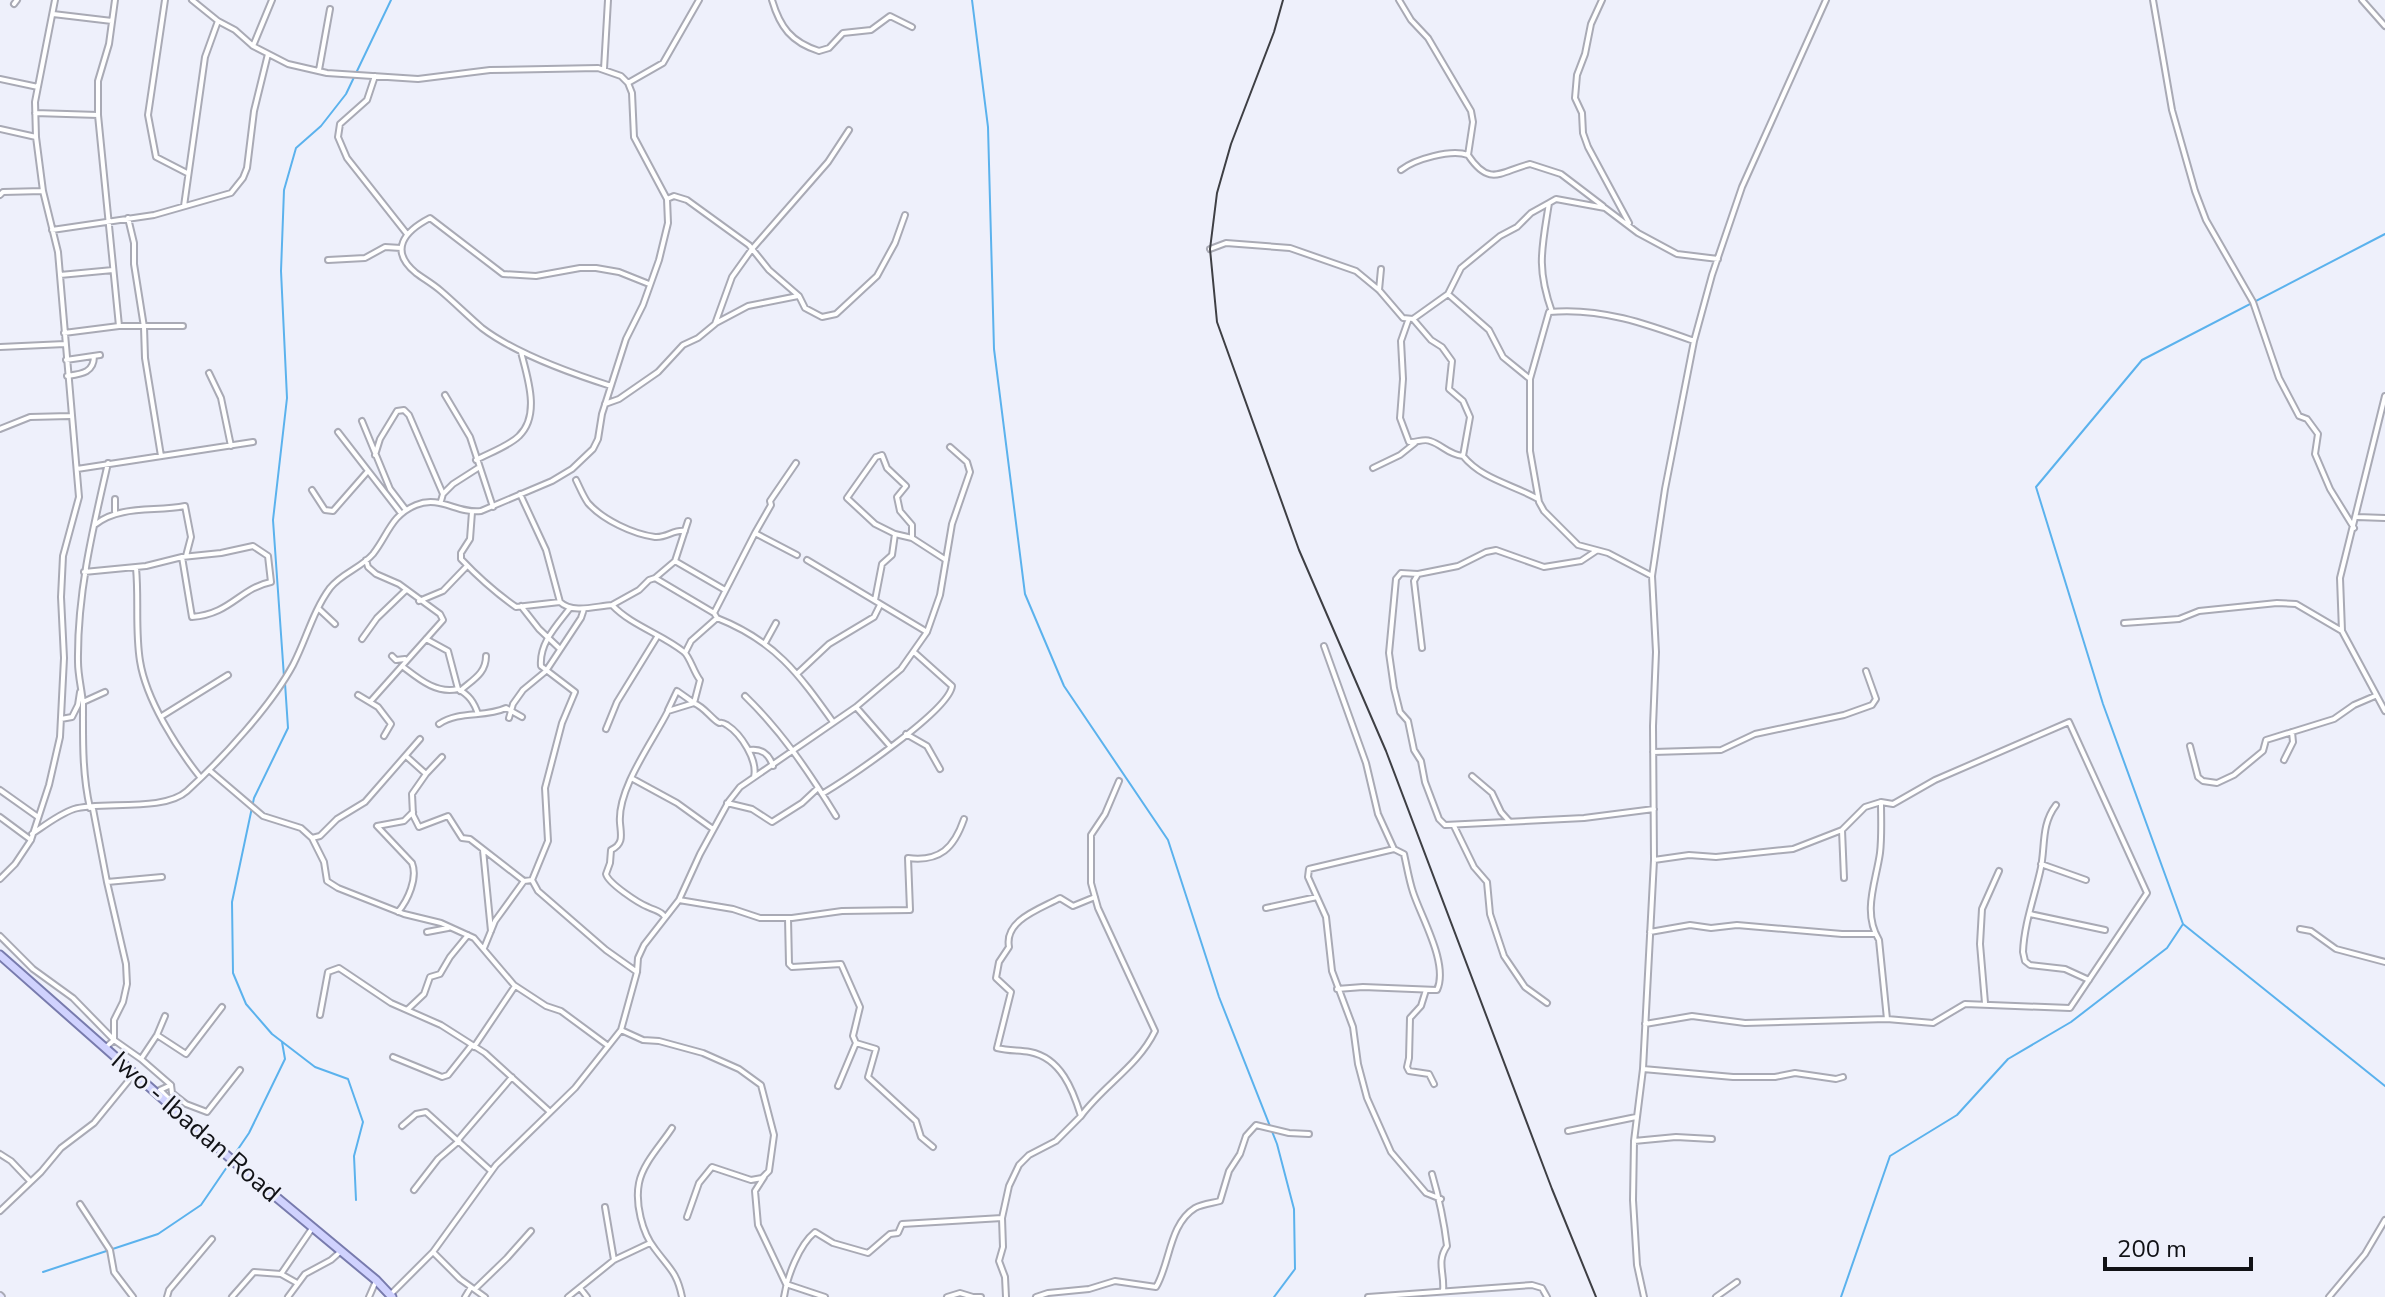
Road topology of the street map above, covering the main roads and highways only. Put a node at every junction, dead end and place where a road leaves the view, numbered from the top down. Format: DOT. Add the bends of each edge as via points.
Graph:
graph roads {
  1 [pos="0,955"];
  2 [pos="391,1296"];
  1 -- 2 [label="main road, Iwo - Ibadan Road"];
}
